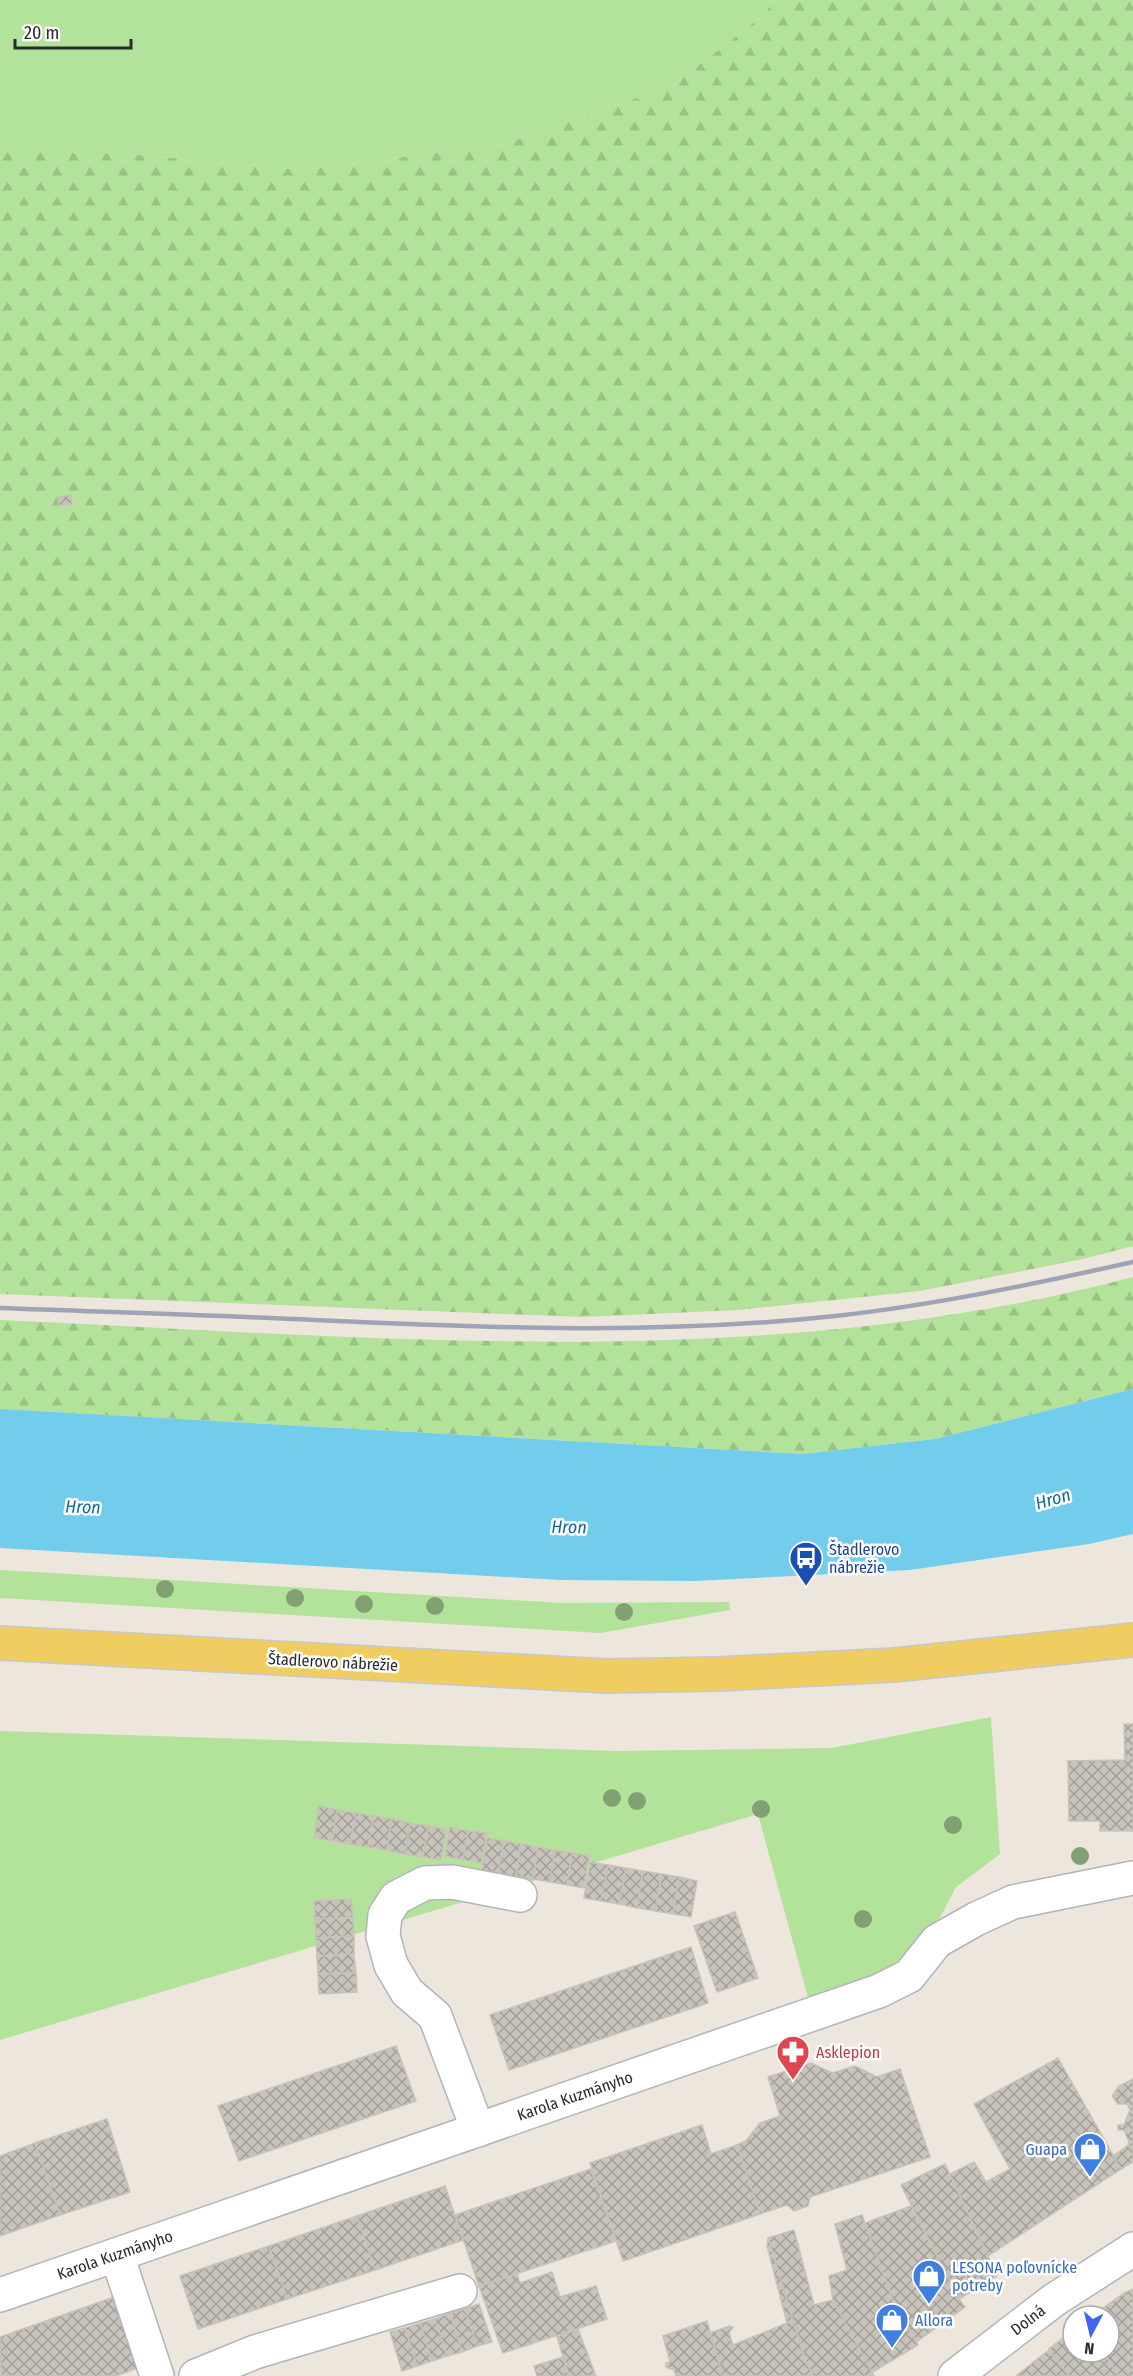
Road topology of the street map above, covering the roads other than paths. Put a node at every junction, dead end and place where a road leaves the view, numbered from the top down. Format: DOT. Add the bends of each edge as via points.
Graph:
graph roads {
  1 [pos="1133,1640"];
  2 [pos="0,1643"];
  3 [pos="1133,1878"];
  4 [pos="520,1895"];
  5 [pos="478,2130"];
  6 [pos="1133,2248"];
  7 [pos="117,2255"];
  8 [pos="460,2291"];
  9 [pos="0,2295"];
  10 [pos="158,2376"];
  11 [pos="196,2376"];
  12 [pos="955,2376"];
  1 -- 2 [label="main road, Štadlerovo nábrežie" via="894,1665 607,1676"];
  3 -- 5 [label="street, Karola Kuzmányho" via="1013,1902 937,1941 909,1976 889,1986"];
  4 -- 5 [label="street" via="452,1882 425,1883 396,1898 385,1915 383,1936 391,1965 407,1992 435,2016"];
  5 -- 7 [label="street, Karola Kuzmányho"];
  6 -- 12 [label="street, Dolná" via="1054,2300"];
  7 -- 9 [label="street, Karola Kuzmányho"];
  7 -- 10 [label="street"];
  8 -- 11 [label="street" via="255,2352"];
}
